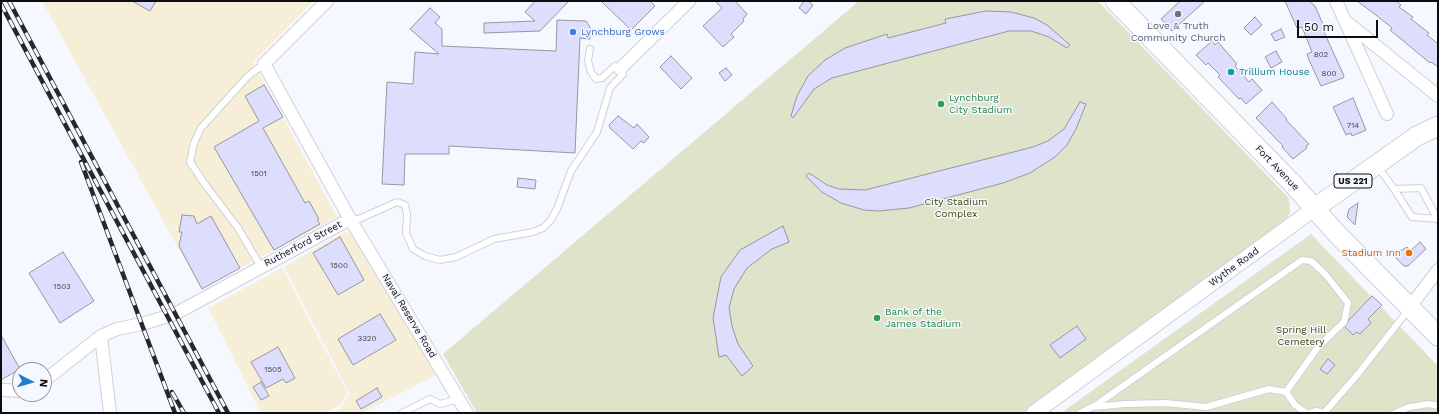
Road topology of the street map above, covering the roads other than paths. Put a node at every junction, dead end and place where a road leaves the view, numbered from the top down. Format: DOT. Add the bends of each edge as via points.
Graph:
graph roads {
  1 [pos="327,1"];
  2 [pos="689,1"];
  3 [pos="1115,1"];
  4 [pos="1336,1"];
  5 [pos="1347,22"];
  6 [pos="590,49"];
  7 [pos="264,64"];
  8 [pos="619,70"];
  9 [pos="1438,96"];
  10 [pos="1387,114"];
  11 [pos="1438,126"];
  12 [pos="1376,165"];
  13 [pos="1394,189"];
  14 [pos="1315,208"];
  15 [pos="350,219"];
  16 [pos="1438,220"];
  17 [pos="261,267"];
  18 [pos="1438,270"];
  19 [pos="1410,307"];
  20 [pos="101,336"];
  21 [pos="1438,336"];
  22 [pos="52,376"];
  23 [pos="3,390"];
  24 [pos="12,391"];
  25 [pos="1286,392"];
  26 [pos="459,399"];
  27 [pos="1438,406"];
  28 [pos="1091,408"];
  29 [pos="110,413"];
  30 [pos="402,413"];
  31 [pos="467,413"];
  32 [pos="1034,413"];
  33 [pos="1080,413"];
  34 [pos="1306,413"];
  35 [pos="1310,413"];
  36 [pos="1323,413"];
  37 [pos="1395,413"];
  1 -- 7 [label="street"];
  2 -- 8 [label="street"];
  3 -- 14 [label="main road, Fort Avenue"];
  4 -- 5 [label="street"];
  5 -- 9 [label="street"];
  5 -- 10 [label="street"];
  6 -- 8 [label="lane" via="588,61 596,79"];
  7 -- 15 [label="street, Rutherford Street"];
  7 -- 17 [label="lane" via="248,76 201,128 194,143 190,162 238,228"];
  8 -- 15 [label="lane" via="610,88 597,132 571,171 557,208 543,228 494,239 456,256 440,260 413,249 406,233 405,205 397,202 359,219"];
  11 -- 12 [label="main road, Wythe Road / US 221" via="1417,136"];
  12 -- 13 [label="lane"];
  12 -- 14 [label="main road, Wythe Road / US 221"];
  13 -- 16 [label="lane" via="1412,217"];
  13 -- 16 [label="lane" via="1421,188"];
  14 -- 19 [label="main road, Fort Avenue" via="1337,234"];
  14 -- 32 [label="street, Wythe Road"];
  15 -- 17 [label="street, Rutherford Street"];
  15 -- 26 [label="street, Naval Reserve Road"];
  17 -- 20 [label="street, Rutherford Street" via="175,314 117,329"];
  18 -- 19 [label="street"];
  19 -- 21 [label="main road, Fort Avenue"];
  19 -- 36 [label="lane" via="1358,374"];
  20 -- 22 [label="street, Rutherford Street"];
  20 -- 29 [label="street"];
  23 -- 24 [label="street"];
  25 -- 28 [label="lane" via="1269,389 1206,407 1165,403"];
  25 -- 28 [label="lane" via="1318,347 1344,322 1348,303 1326,275 1311,262 1302,260"];
  25 -- 34 [label="lane" via="1294,404"];
  26 -- 30 [label="lane" via="440,404 430,398"];
  26 -- 31 [label="street, Naval Reserve Road"];
  27 -- 37 [label="lane" via="1429,404 1409,407"];
  28 -- 33 [label="lane"];
  35 -- 36 [label="lane"];
}
